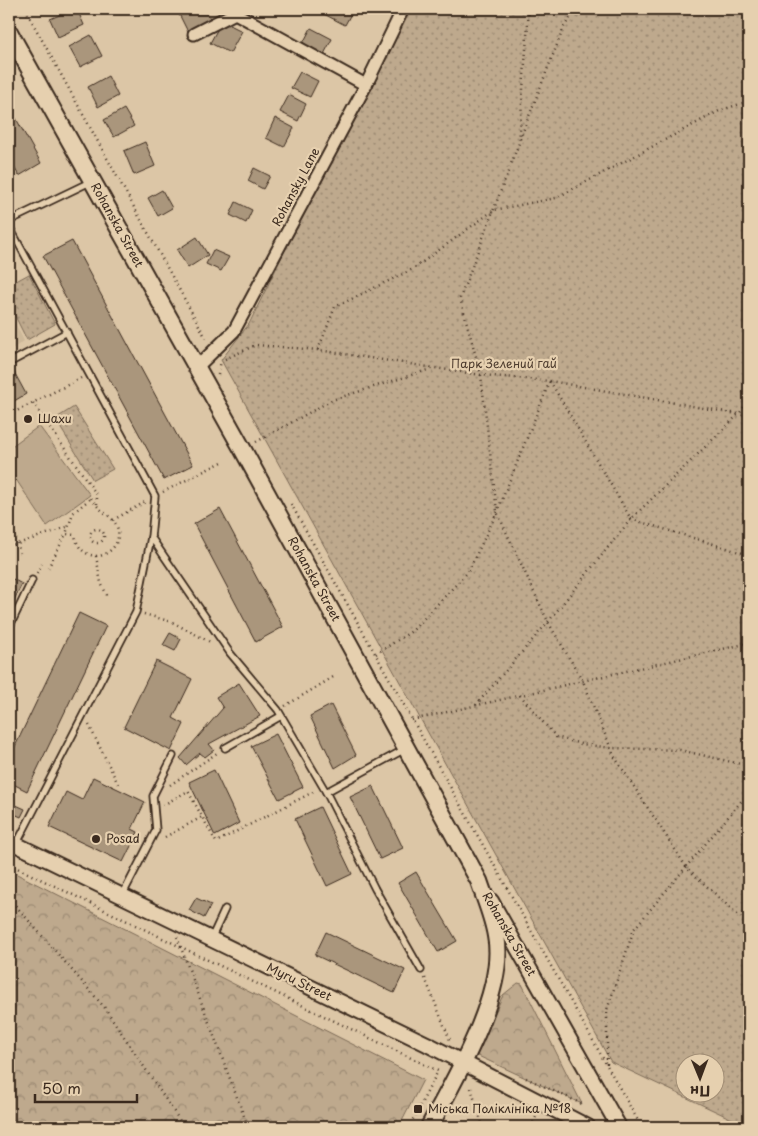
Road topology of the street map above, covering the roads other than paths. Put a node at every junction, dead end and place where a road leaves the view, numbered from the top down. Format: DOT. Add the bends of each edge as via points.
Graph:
graph roads {
  1 [pos="403,9"];
  2 [pos="235,11"];
  3 [pos="9,32"];
  4 [pos="194,34"];
  5 [pos="366,85"];
  6 [pos="92,181"];
  7 [pos="9,221"];
  8 [pos="9,226"];
  9 [pos="67,332"];
  10 [pos="10,363"];
  11 [pos="197,367"];
  12 [pos="151,537"];
  13 [pos="32,580"];
  14 [pos="9,628"];
  15 [pos="281,716"];
  16 [pos="225,748"];
  17 [pos="407,748"];
  18 [pos="173,756"];
  19 [pos="324,789"];
  20 [pos="13,843"];
  21 [pos="479,881"];
  22 [pos="122,896"];
  23 [pos="225,909"];
  24 [pos="211,939"];
  25 [pos="421,970"];
  26 [pos="463,1063"];
  27 [pos="429,1127"];
  28 [pos="588,1127"];
  29 [pos="618,1127"];
  1 -- 5 [label="street, Rohansky Lane"];
  2 -- 4 [label="street"];
  2 -- 5 [label="street"];
  3 -- 6 [label="main road, Rohanska Street"];
  5 -- 11 [label="street, Rohansky Lane" via="234,331"];
  6 -- 7 [label="lane"];
  6 -- 11 [label="main road, Rohanska Street"];
  8 -- 9 [label="lane"];
  9 -- 10 [label="lane"];
  9 -- 12 [label="lane" via="155,496"];
  11 -- 17 [label="main road, Rohanska Street"];
  12 -- 15 [label="lane" via="230,653"];
  12 -- 20 [label="lane" via="136,612 84,715"];
  13 -- 14 [label="lane"];
  15 -- 16 [label="lane"];
  15 -- 19 [label="lane"];
  17 -- 19 [label="lane"];
  17 -- 21 [label="main road, Rohanska Street"];
  18 -- 22 [label="lane" via="153,796 156,830"];
  19 -- 25 [label="lane"];
  20 -- 22 [label="street, Myru Street"];
  21 -- 26 [label="main road" via="496,936 497,966 491,992"];
  21 -- 29 [label="street, Rohanska Street"];
  22 -- 24 [label="street, Myru Street"];
  23 -- 24 [label="lane"];
  24 -- 26 [label="street, Myru Street"];
  26 -- 27 [label="main road"];
  26 -- 28 [label="street, Myru Street"];
}
